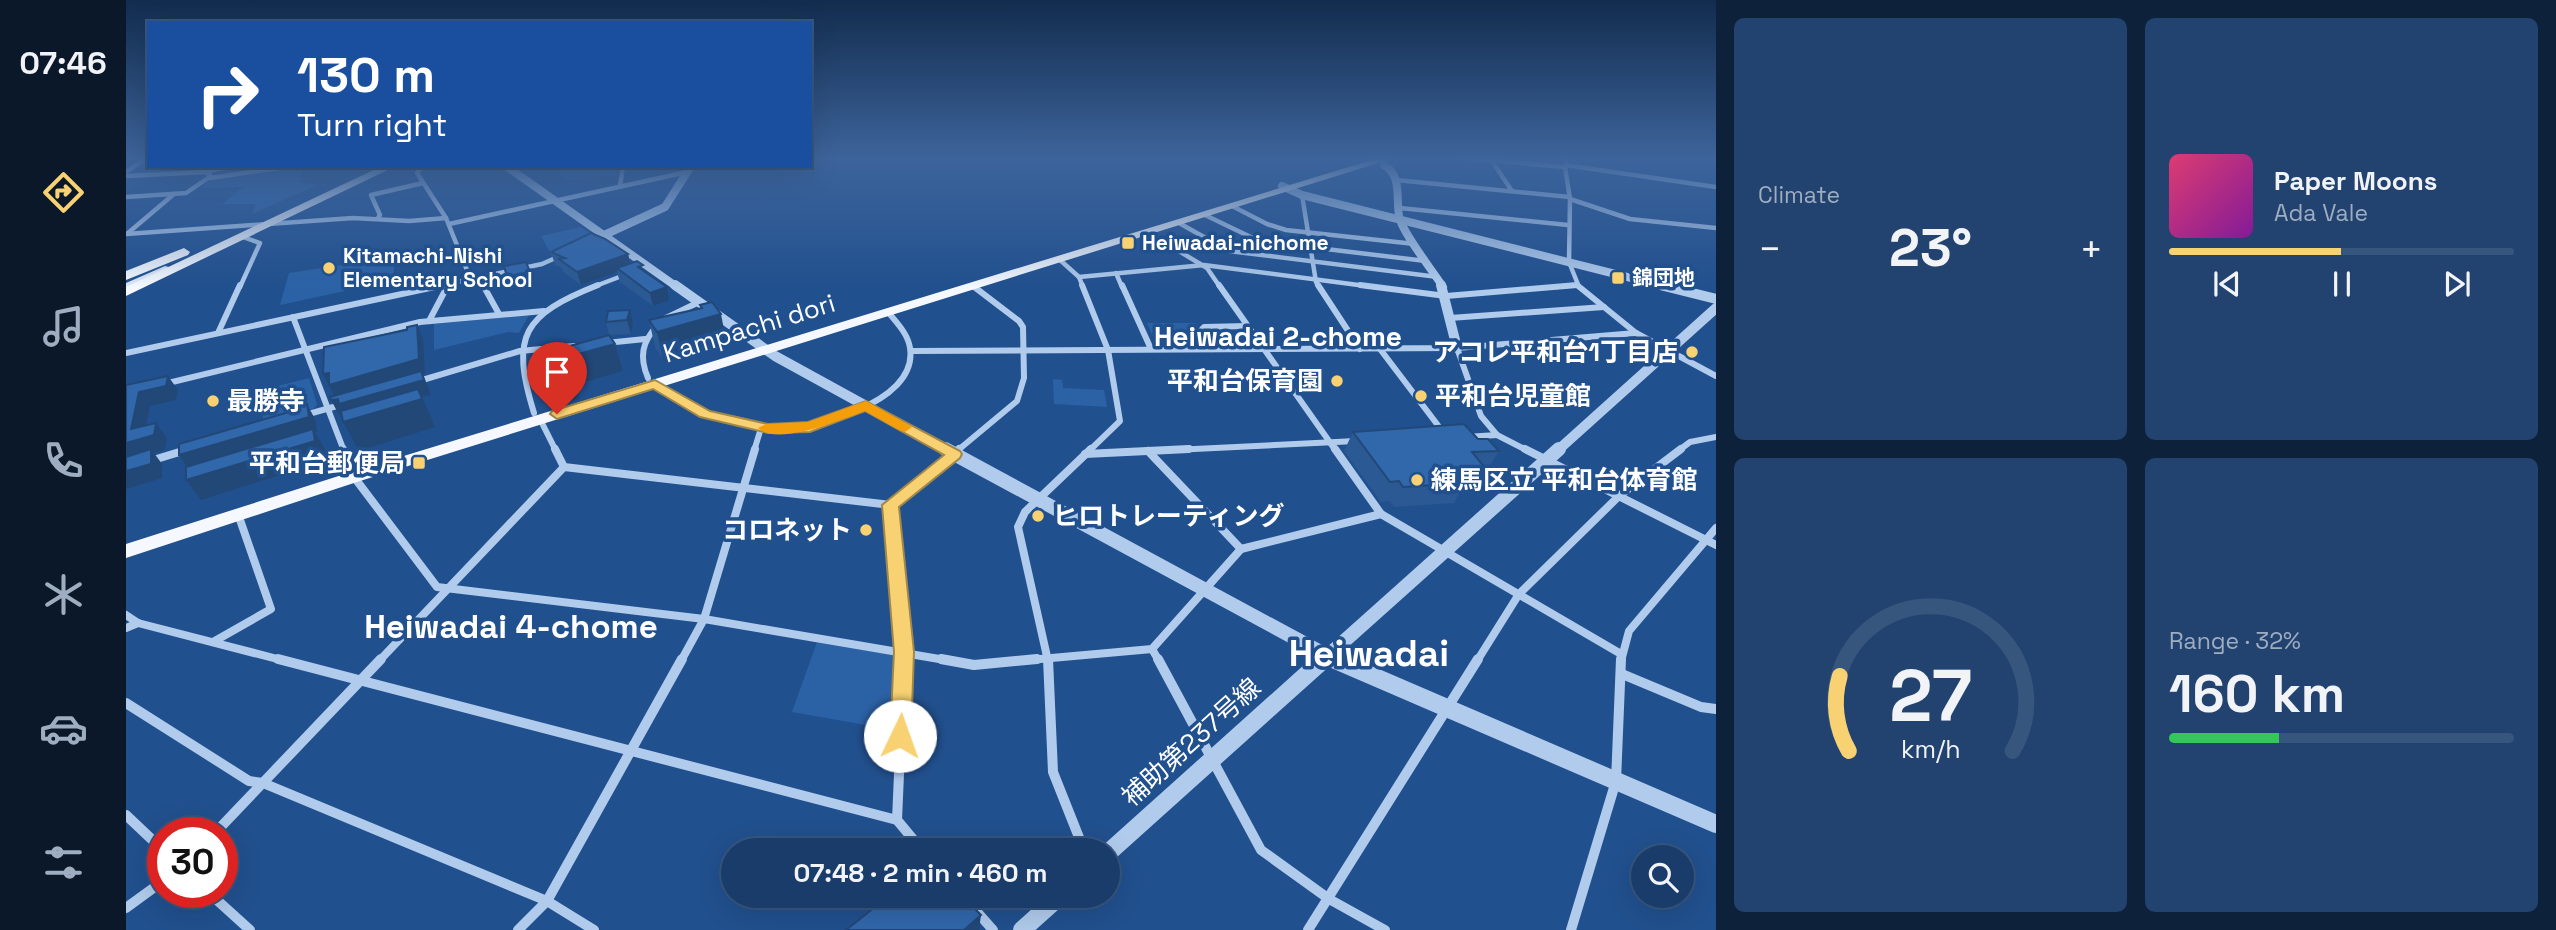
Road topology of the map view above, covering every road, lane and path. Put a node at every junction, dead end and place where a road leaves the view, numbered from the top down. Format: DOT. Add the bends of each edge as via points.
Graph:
graph roads {
  1 [pos="165,201"];
  2 [pos="301,201"];
  3 [pos="315,201"];
  4 [pos="374,201"];
  5 [pos="436,201"];
  6 [pos="551,201"];
  7 [pos="553,201"];
  8 [pos="669,201"];
  9 [pos="1238,201"];
  10 [pos="1245,201"];
  11 [pos="1303,201"];
  12 [pos="1328,201"];
  13 [pos="1399,201"];
  14 [pos="1570,201"];
  15 [pos="1580,201"];
  16 [pos="1232,206"];
  17 [pos="1400,208"];
  18 [pos="1205,215"];
  19 [pos="378,218"];
  20 [pos="446,218"];
  21 [pos="1399,219"];
  22 [pos="1179,223"];
  23 [pos="266,224"];
  24 [pos="449,224"];
  25 [pos="1568,225"];
  26 [pos="1716,228"];
  27 [pos="240,231"];
  28 [pos="1308,232"];
  29 [pos="1149,233"];
  30 [pos="127,234"];
  31 [pos="600,237"];
  32 [pos="1416,244"];
  33 [pos="218,246"];
  34 [pos="1310,247"];
  35 [pos="564,254"];
  36 [pos="1060,260"];
  37 [pos="1312,261"];
  38 [pos="1427,261"];
  39 [pos="1569,262"];
  40 [pos="1203,265"];
  41 [pos="1116,273"];
  42 [pos="629,274"];
  43 [pos="1079,277"];
  44 [pos="1438,277"];
  45 [pos="126,278"];
  46 [pos="479,278"];
  47 [pos="471,279"];
  48 [pos="1315,279"];
  49 [pos="448,285"];
  50 [pos="1577,285"];
  51 [pos="126,286"];
  52 [pos="973,286"];
  53 [pos="126,292"];
  54 [pos="1446,296"];
  55 [pos="1716,299"];
  56 [pos="697,303"];
  57 [pos="1604,307"];
  58 [pos="1716,307"];
  59 [pos="544,311"];
  60 [pos="888,312"];
  61 [pos="499,314"];
  62 [pos="293,317"];
  63 [pos="1450,318"];
  64 [pos="429,321"];
  65 [pos="1247,326"];
  66 [pos="1636,332"];
  67 [pos="218,333"];
  68 [pos="645,339"];
  69 [pos="593,344"];
  70 [pos="580,345"];
  71 [pos="761,347"];
  72 [pos="1457,348"];
  73 [pos="1108,349"];
  74 [pos="1151,349"];
  75 [pos="1212,349"];
  76 [pos="1264,349"];
  77 [pos="1360,349"];
  78 [pos="1380,349"];
  79 [pos="1669,349"];
  80 [pos="305,350"];
  81 [pos="1024,350"];
  82 [pos="520,351"];
  83 [pos="911,351"];
  84 [pos="126,353"];
  85 [pos="1716,376"];
  86 [pos="652,381"];
  87 [pos="415,383"];
  88 [pos="160,385"];
  89 [pos="352,401"];
  90 [pos="866,406"];
  91 [pos="326,409"];
  92 [pos="537,416"];
  93 [pos="296,417"];
  94 [pos="761,428"];
  95 [pos="1497,435"];
  96 [pos="1459,437"];
  97 [pos="1716,437"];
  98 [pos="1434,438"];
  99 [pos="1368,441"];
  100 [pos="1331,442"];
  101 [pos="193,448"];
  102 [pos="1148,451"];
  103 [pos="954,454"];
  104 [pos="1084,454"];
  105 [pos="1546,460"];
  106 [pos="139,464"];
  107 [pos="564,467"];
  108 [pos="352,473"];
  109 [pos="743,490"];
  110 [pos="1619,496"];
  111 [pos="1038,500"];
  112 [pos="891,505"];
  113 [pos="1381,513"];
  114 [pos="238,514"];
  115 [pos="1716,528"];
  116 [pos="126,541"];
  117 [pos="1712,542"];
  118 [pos="1241,549"];
  119 [pos="1444,550"];
  120 [pos="126,551"];
  121 [pos="448,589"];
  122 [pos="1203,590"];
  123 [pos="1519,594"];
  124 [pos="126,615"];
  125 [pos="704,619"];
  126 [pos="138,623"];
  127 [pos="126,628"];
  128 [pos="213,642"];
  129 [pos="1152,649"];
  130 [pos="904,652"];
  131 [pos="1621,654"];
  132 [pos="1325,656"];
  133 [pos="1048,658"];
  134 [pos="1622,674"];
  135 [pos="360,681"];
  136 [pos="126,703"];
  137 [pos="1446,708"];
  138 [pos="1716,709"];
  139 [pos="630,751"];
  140 [pos="1212,758"];
  141 [pos="1616,781"];
  142 [pos="263,782"];
  143 [pos="126,815"];
  144 [pos="230,817"];
  145 [pos="897,820"];
  146 [pos="1716,824"];
  147 [pos="147,835"];
  148 [pos="912,838"];
  149 [pos="1079,838"];
  150 [pos="1120,842"];
  151 [pos="147,893"];
  152 [pos="1329,899"];
  153 [pos="547,901"];
  154 [pos="126,908"];
  155 [pos="226,908"];
  156 [pos="973,908"];
  157 [pos="1047,908"];
  158 [pos="250,930"];
  159 [pos="518,930"];
  160 [pos="594,930"];
  161 [pos="993,930"];
  162 [pos="1023,930"];
  163 [pos="1308,930"];
  164 [pos="1385,930"];
  165 [pos="1571,930"];
  1 -- 30 [label="street"];
  2 -- 27 [label="main road"];
  3 -- 23 [label="main road"];
  4 -- 19 [label="street"];
  5 -- 20 [label="street"];
  6 -- 24 [label="street"];
  7 -- 31 [label="street"];
  8 -- 31 [label="street"];
  9 -- 71 [label="main road, Kampachi dori"];
  10 -- 16 [label="main road, Kampachi dori"];
  11 -- 28 [label="street"];
  12 -- 21 [label="street"];
  13 -- 17 [label="street"];
  14 -- 25 [label="street"];
  15 -- 26 [label="street" via="1630,219"];
  16 -- 18 [label="main road, Kampachi dori"];
  16 -- 28 [label="street" via="1273,226"];
  17 -- 21 [label="street"];
  17 -- 25 [label="street"];
  18 -- 22 [label="main road, Kampachi dori"];
  18 -- 34 [label="street" via="1250,239"];
  19 -- 20 [label="street"];
  19 -- 23 [label="street"];
  20 -- 24 [label="street"];
  21 -- 32 [label="street"];
  21 -- 39 [label="street"];
  22 -- 29 [label="main road, Kampachi dori"];
  22 -- 37 [label="street" via="1229,251"];
  23 -- 27 [label="main road"];
  24 -- 47 [label="street"];
  25 -- 39 [label="street"];
  27 -- 30 [label="street"];
  27 -- 33 [label="main road"];
  27 -- 45 [label="main road"];
  27 -- 67 [label="street" via="260,243"];
  28 -- 32 [label="street"];
  28 -- 34 [label="street"];
  29 -- 36 [label="main road, Kampachi dori"];
  29 -- 40 [label="street"];
  31 -- 56 [label="street"];
  32 -- 38 [label="street"];
  33 -- 51 [label="main road"];
  33 -- 53 [label="main road"];
  34 -- 37 [label="street"];
  34 -- 38 [label="street"];
  35 -- 46 [label="street" via="542,264"];
  36 -- 43 [label="street"];
  36 -- 52 [label="main road, Kampachi dori"];
  37 -- 44 [label="street"];
  37 -- 48 [label="street"];
  38 -- 44 [label="street"];
  39 -- 50 [label="street"];
  39 -- 55 [label="street"];
  40 -- 41 [label="street"];
  40 -- 48 [label="street"];
  40 -- 65 [label="street"];
  41 -- 43 [label="street"];
  41 -- 74 [label="street"];
  42 -- 59 [label="street"];
  43 -- 73 [label="street"];
  44 -- 54 [label="street"];
  46 -- 47 [label="street"];
  46 -- 61 [label="street"];
  47 -- 49 [label="street"];
  48 -- 54 [label="street"];
  48 -- 77 [label="street"];
  49 -- 62 [label="street"];
  49 -- 64 [label="street"];
  50 -- 54 [label="street"];
  50 -- 57 [label="street"];
  52 -- 60 [label="main road, Kampachi dori"];
  52 -- 81 [label="street" via="1019,321"];
  54 -- 63 [label="street"];
  56 -- 68 [label="street" via="667,318"];
  56 -- 71 [label="street"];
  57 -- 63 [label="street"];
  57 -- 66 [label="street"];
  58 -- 79 [label="street, 補助第237号線"];
  59 -- 61 [label="street"];
  59 -- 82 [label="street" via="528,328"];
  60 -- 71 [label="main road, Kampachi dori"];
  60 -- 83 [label="street" via="908,334"];
  61 -- 64 [label="street"];
  62 -- 67 [label="street"];
  62 -- 80 [label="street"];
  63 -- 72 [label="street"];
  64 -- 80 [label="street"];
  65 -- 75 [label="street" via="1205,327"];
  65 -- 76 [label="street"];
  66 -- 72 [label="street"];
  66 -- 79 [label="street"];
  67 -- 84 [label="street"];
  68 -- 69 [label="street"];
  68 -- 86 [label="street" via="641,357"];
  70 -- 82 [label="street"];
  71 -- 86 [label="main road, Kampachi dori"];
  71 -- 90 [label="street"];
  72 -- 78 [label="street"];
  72 -- 95 [label="street" via="1476,410"];
  73 -- 74 [label="street"];
  73 -- 81 [label="street"];
  73 -- 104 [label="street" via="1120,421"];
  74 -- 75 [label="street"];
  75 -- 76 [label="street"];
  76 -- 77 [label="street"];
  76 -- 100 [label="street"];
  77 -- 78 [label="street"];
  78 -- 98 [label="street" via="1447,438"];
  79 -- 85 [label="street"];
  79 -- 105 [label="street, 補助第237号線"];
  80 -- 88 [label="street"];
  80 -- 91 [label="street"];
  81 -- 83 [label="street"];
  81 -- 103 [label="street" via="1024,378 1017,401"];
  82 -- 87 [label="street"];
  82 -- 92 [label="street" via="522,381"];
  83 -- 90 [label="street" via="905,377"];
  86 -- 92 [label="main road, Kampachi dori"];
  86 -- 94 [label="street" via="697,411"];
  89 -- 91 [label="street"];
  90 -- 94 [label="street" via="810,427"];
  90 -- 103 [label="street"];
  91 -- 93 [label="street"];
  91 -- 108 [label="street"];
  92 -- 107 [label="street"];
  92 -- 108 [label="main road, Kampachi dori"];
  94 -- 109 [label="street"];
  95 -- 96 [label="street"];
  95 -- 105 [label="street"];
  97 -- 110 [label="street" via="1690,442"];
  99 -- 100 [label="street"];
  100 -- 102 [label="street"];
  100 -- 113 [label="street"];
  101 -- 106 [label="street"];
  102 -- 104 [label="street"];
  102 -- 118 [label="street"];
  103 -- 111 [label="street"];
  103 -- 112 [label="street"];
  104 -- 111 [label="street"];
  105 -- 110 [label="street"];
  105 -- 119 [label="street, 補助第237号線"];
  107 -- 109 [label="street"];
  107 -- 121 [label="street"];
  108 -- 114 [label="main road, Kampachi dori"];
  108 -- 116 [label="main road, Kampachi dori"];
  108 -- 121 [label="street" via="434,586"];
  109 -- 112 [label="street"];
  109 -- 125 [label="street"];
  110 -- 117 [label="street"];
  110 -- 123 [label="street"];
  111 -- 122 [label="street"];
  111 -- 133 [label="street" via="1022,517 1019,533"];
  112 -- 130 [label="street"];
  113 -- 118 [label="street"];
  113 -- 119 [label="street"];
  114 -- 120 [label="main road, Kampachi dori"];
  114 -- 128 [label="street" via="271,609"];
  115 -- 117 [label="street"];
  117 -- 131 [label="street" via="1629,631"];
  118 -- 122 [label="street"];
  119 -- 123 [label="street"];
  119 -- 132 [label="street, 補助第237号線"];
  121 -- 125 [label="street"];
  121 -- 135 [label="street"];
  122 -- 129 [label="street"];
  122 -- 132 [label="street"];
  123 -- 131 [label="street"];
  123 -- 137 [label="street"];
  124 -- 126 [label="street"];
  125 -- 130 [label="street"];
  125 -- 139 [label="street"];
  126 -- 127 [label="street"];
  126 -- 128 [label="street"];
  128 -- 135 [label="street"];
  129 -- 133 [label="street"];
  129 -- 140 [label="street"];
  130 -- 133 [label="street" via="974,665"];
  130 -- 145 [label="street"];
  131 -- 134 [label="street"];
  132 -- 137 [label="street"];
  132 -- 140 [label="street, 補助第237号線"];
  133 -- 149 [label="street" via="1054,772"];
  134 -- 138 [label="street"];
  134 -- 141 [label="street"];
  135 -- 139 [label="street"];
  135 -- 142 [label="street"];
  136 -- 142 [label="street" via="249,781"];
  137 -- 141 [label="street"];
  137 -- 152 [label="street"];
  139 -- 145 [label="street"];
  139 -- 153 [label="street"];
  140 -- 150 [label="street, 補助第237号線"];
  140 -- 152 [label="street" via="1261,850"];
  141 -- 146 [label="street"];
  141 -- 165 [label="street"];
  142 -- 144 [label="street"];
  142 -- 153 [label="street"];
  143 -- 147 [label="street"];
  145 -- 148 [label="street"];
  151 -- 154 [label="street"];
  152 -- 163 [label="street"];
  152 -- 164 [label="street"];
  153 -- 159 [label="street"];
  153 -- 160 [label="street"];
  155 -- 158 [label="street"];
  156 -- 161 [label="street"];
  157 -- 162 [label="street"];
}
